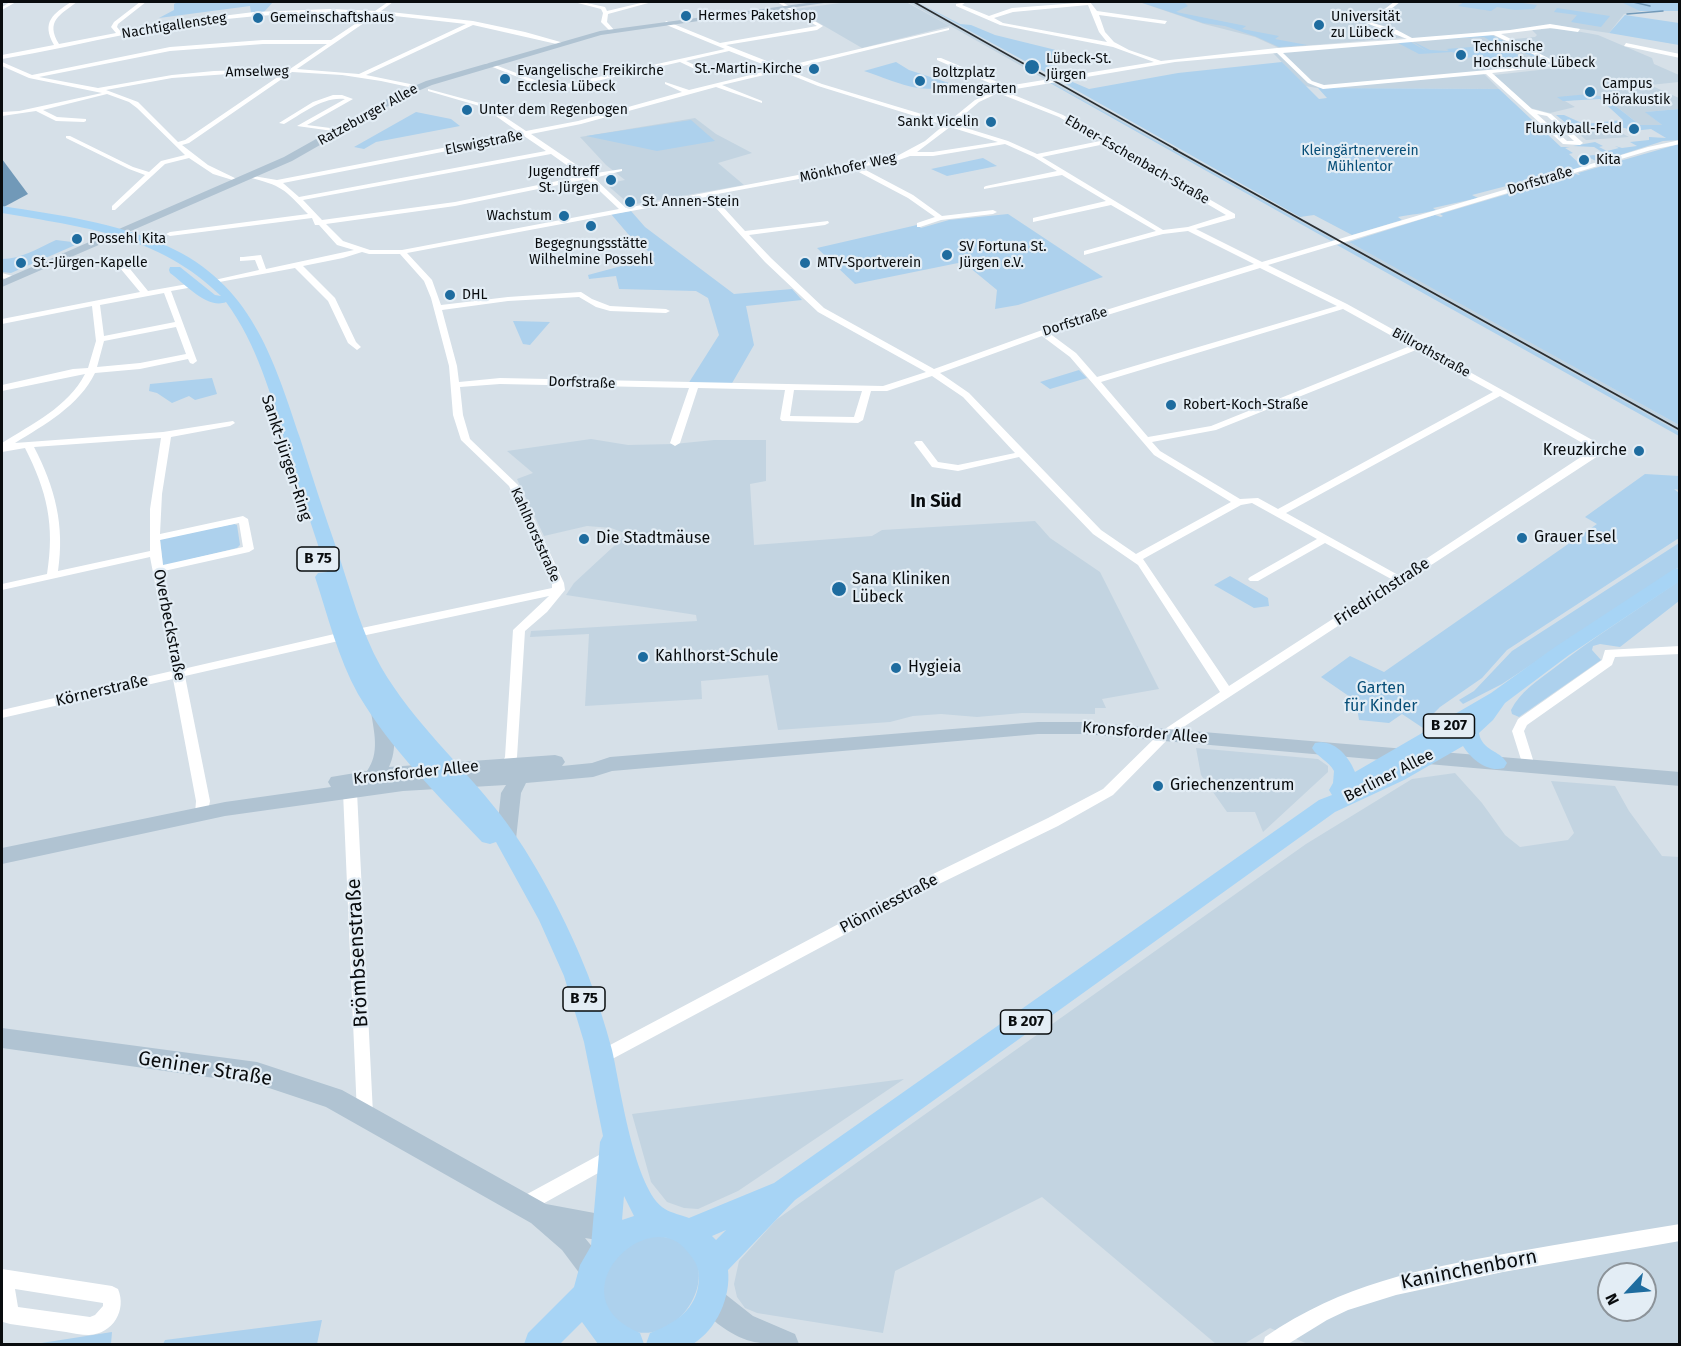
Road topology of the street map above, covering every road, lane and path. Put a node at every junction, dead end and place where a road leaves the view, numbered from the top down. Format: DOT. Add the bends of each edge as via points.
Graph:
graph roads {
  1 [pos="14,2"];
  2 [pos="74,2"];
  3 [pos="143,2"];
  4 [pos="308,2"];
  5 [pos="391,2"];
  6 [pos="577,2"];
  7 [pos="649,2"];
  8 [pos="779,2"];
  9 [pos="826,2"];
  10 [pos="964,2"];
  11 [pos="1089,2"];
  12 [pos="1396,2"];
  13 [pos="788,7"];
  14 [pos="2,9"];
  15 [pos="299,12"];
  16 [pos="374,13"];
  17 [pos="606,13"];
  18 [pos="1097,13"];
  19 [pos="987,19"];
  20 [pos="1165,22"];
  21 [pos="473,23"];
  22 [pos="666,23"];
  23 [pos="947,29"];
  24 [pos="1527,30"];
  25 [pos="1578,30"];
  26 [pos="612,31"];
  27 [pos="1494,33"];
  28 [pos="120,34"];
  29 [pos="1411,39"];
  30 [pos="1506,39"];
  31 [pos="332,42"];
  32 [pos="561,43"];
  33 [pos="717,45"];
  34 [pos="1114,45"];
  35 [pos="1626,45"];
  36 [pos="57,46"];
  37 [pos="728,50"];
  38 [pos="1277,50"];
  39 [pos="1680,56"];
  40 [pos="2,57"];
  41 [pos="939,59"];
  42 [pos="679,60"];
  43 [pos="1159,62"];
  44 [pos="488,64"];
  45 [pos="3,66"];
  46 [pos="699,69"];
  47 [pos="780,70"];
  48 [pos="289,72"];
  49 [pos="1488,72"];
  50 [pos="34,76"];
  51 [pos="358,76"];
  52 [pos="667,83"];
  53 [pos="717,86"];
  54 [pos="418,87"];
  55 [pos="1006,88"];
  56 [pos="96,90"];
  57 [pos="430,90"];
  58 [pos="998,90"];
  59 [pos="688,92"];
  60 [pos="108,93"];
  61 [pos="760,102"];
  62 [pos="37,109"];
  63 [pos="1529,110"];
  64 [pos="2,114"];
  65 [pos="84,120"];
  66 [pos="950,125"];
  67 [pos="300,126"];
  68 [pos="338,131"];
  69 [pos="527,134"];
  70 [pos="69,137"];
  71 [pos="1006,142"];
  72 [pos="1106,142"];
  73 [pos="1680,142"];
  74 [pos="177,144"];
  75 [pos="552,152"];
  76 [pos="912,154"];
  77 [pos="190,156"];
  78 [pos="1036,156"];
  79 [pos="856,168"];
  80 [pos="620,170"];
  81 [pos="1064,172"];
  82 [pos="151,175"];
  83 [pos="249,176"];
  84 [pos="589,177"];
  85 [pos="237,182"];
  86 [pos="278,182"];
  87 [pos="986,188"];
  88 [pos="707,194"];
  89 [pos="298,199"];
  90 [pos="1113,202"];
  91 [pos="115,208"];
  92 [pos="623,209"];
  93 [pos="2,212"];
  94 [pos="993,212"];
  95 [pos="312,216"];
  96 [pos="940,218"];
  97 [pos="1036,220"];
  98 [pos="318,223"];
  99 [pos="825,223"];
  100 [pos="920,225"];
  101 [pos="1189,229"];
  102 [pos="1158,230"];
  103 [pos="108,232"];
  104 [pos="745,233"];
  105 [pos="170,234"];
  106 [pos="361,250"];
  107 [pos="402,252"];
  108 [pos="1087,253"];
  109 [pos="243,259"];
  110 [pos="1259,264"];
  111 [pos="297,265"];
  112 [pos="123,266"];
  113 [pos="263,271"];
  114 [pos="5,280"];
  115 [pos="205,280"];
  116 [pos="167,291"];
  117 [pos="146,294"];
  118 [pos="96,304"];
  119 [pos="1344,306"];
  120 [pos="438,308"];
  121 [pos="666,311"];
  122 [pos="2,321"];
  123 [pos="180,324"];
  124 [pos="1043,333"];
  125 [pos="100,339"];
  126 [pos="1418,346"];
  127 [pos="357,347"];
  128 [pos="94,369"];
  129 [pos="934,373"];
  130 [pos="1096,380"];
  131 [pos="456,386"];
  132 [pos="694,386"];
  133 [pos="2,388"];
  134 [pos="790,388"];
  135 [pos="867,390"];
  136 [pos="1501,392"];
  137 [pos="230,423"];
  138 [pos="166,435"];
  139 [pos="1145,440"];
  140 [pos="675,443"];
  141 [pos="919,443"];
  142 [pos="28,444"];
  143 [pos="2,448"];
  144 [pos="1598,449"];
  145 [pos="1022,454"];
  146 [pos="1238,502"];
  147 [pos="1278,513"];
  148 [pos="154,538"];
  149 [pos="1324,539"];
  150 [pos="155,553"];
  151 [pos="1136,558"];
  152 [pos="158,569"];
  153 [pos="1680,573"];
  154 [pos="52,576"];
  155 [pos="1254,579"];
  156 [pos="1400,580"];
  157 [pos="2,587"];
  158 [pos="559,590"];
  159 [pos="350,634"];
  160 [pos="1680,650"];
  161 [pos="180,674"];
  162 [pos="1227,693"];
  163 [pos="1498,698"];
  164 [pos="380,712"];
  165 [pos="2,714"];
  166 [pos="1469,732"];
  167 [pos="1166,734"];
  168 [pos="1322,748"];
  169 [pos="1400,754"];
  170 [pos="1427,757"];
  171 [pos="1497,763"];
  172 [pos="1529,765"];
  173 [pos="513,771"];
  174 [pos="374,775"];
  175 [pos="442,775"];
  176 [pos="1680,779"];
  177 [pos="350,792"];
  178 [pos="1334,798"];
  179 [pos="225,809"];
  180 [pos="202,814"];
  181 [pos="506,839"];
  182 [pos="2,856"];
  183 [pos="528,878"];
  184 [pos="2,1038"];
  185 [pos="601,1058"];
  186 [pos="366,1114"];
  187 [pos="614,1143"];
  188 [pos="785,1191"];
  189 [pos="532,1210"];
  190 [pos="660,1224"];
  191 [pos="1680,1232"];
  192 [pos="689,1233"];
  193 [pos="604,1254"];
  194 [pos="712,1265"];
  195 [pos="3,1278"];
  196 [pos="710,1300"];
  197 [pos="539,1344"];
  198 [pos="629,1344"];
  199 [pos="672,1344"];
  200 [pos="786,1344"];
  201 [pos="1272,1344"];
  1 -- 14 [label="street"];
  2 -- 36 [label="street" via="52,20 50,36"];
  3 -- 28 [label="street" via="116,23 114,27"];
  4 -- 15 [label="street"];
  5 -- 16 [label="street"];
  6 -- 17 [label="street" via="603,8"];
  7 -- 17 [label="street"];
  8 -- 13 [label="street"];
  9 -- 13 [label="main road, Ratzeburger Allee"];
  10 -- 19 [label="street" via="958,5"];
  11 -- 18 [label="street"];
  11 -- 19 [label="street" via="1012,10"];
  12 -- 29 [label="street" via="1369,23"];
  13 -- 22 [label="main road, Ratzeburger Allee"];
  13 -- 33 [label="street" via="818,27"];
  15 -- 16 [label="street, Nachtigallensteg"];
  15 -- 28 [label="street, Nachtigallensteg" via="240,15"];
  16 -- 21 [label="street, Nachtigallensteg"];
  16 -- 31 [label="street"];
  17 -- 26 [label="street" via="604,22"];
  18 -- 20 [label="street"];
  18 -- 34 [label="street" via="1103,34"];
  19 -- 34 [label="street"];
  21 -- 32 [label="street, Nachtigallensteg"];
  21 -- 51 [label="street"];
  22 -- 26 [label="main road, Ratzeburger Allee"];
  22 -- 33 [label="street"];
  23 -- 47 [label="street, Elswigstraße"];
  24 -- 25 [label="street, Mönkhofer Weg" via="1550,26"];
  24 -- 27 [label="street, Mönkhofer Weg"];
  24 -- 30 [label="street, Mönkhofer Weg" via="1534,35"];
  26 -- 32 [label="main road, Ratzeburger Allee"];
  27 -- 29 [label="street, Mönkhofer Weg"];
  27 -- 30 [label="street"];
  28 -- 36 [label="street, Nachtigallensteg"];
  29 -- 38 [label="street, Mönkhofer Weg"];
  30 -- 49 [label="street" via="1559,65"];
  31 -- 48 [label="street"];
  31 -- 50 [label="street" via="177,48"];
  32 -- 44 [label="main road, Ratzeburger Allee"];
  33 -- 37 [label="street"];
  34 -- 43 [label="street"];
  35 -- 39 [label="street"];
  36 -- 40 [label="street, Nachtigallensteg"];
  37 -- 42 [label="street"];
  37 -- 47 [label="street"];
  38 -- 43 [label="street, Mönkhofer Weg"];
  38 -- 49 [label="street" via="1314,86 1323,87"];
  41 -- 55 [label="street"];
  42 -- 44 [label="street" via="553,88"];
  42 -- 46 [label="street"];
  43 -- 55 [label="street, Mönkhofer Weg"];
  44 -- 54 [label="main road, Ratzeburger Allee"];
  45 -- 50 [label="street"];
  47 -- 53 [label="street, Elswigstraße"];
  47 -- 66 [label="street"];
  48 -- 51 [label="street, Amselweg"];
  48 -- 56 [label="street, Amselweg" via="179,76"];
  48 -- 74 [label="street" via="187,142"];
  49 -- 63 [label="street"];
  50 -- 56 [label="street"];
  51 -- 54 [label="street, Amselweg"];
  52 -- 59 [label="street"];
  53 -- 59 [label="street, Elswigstraße"];
  53 -- 61 [label="street"];
  54 -- 68 [label="main road, Ratzeburger Allee"];
  55 -- 58 [label="street, Mönkhofer Weg"];
  56 -- 60 [label="street"];
  57 -- 69 [label="street" via="485,106"];
  58 -- 66 [label="street, Mönkhofer Weg" via="981,97"];
  58 -- 72 [label="street, Ebner-Eschenbach-Straße" via="1061,116"];
  59 -- 69 [label="street, Elswigstraße"];
  60 -- 62 [label="street"];
  60 -- 74 [label="street" via="143,110"];
  62 -- 64 [label="street"];
  62 -- 65 [label="street" via="56,119"];
  63 -- 63 [label="street" via="1565,143 1580,143 1549,115"];
  66 -- 71 [label="street"];
  66 -- 76 [label="street, Mönkhofer Weg"];
  67 -- 67 [label="street" via="282,123 329,98 350,99"];
  67 -- 68 [label="street"];
  68 -- 83 [label="main road, Ratzeburger Allee"];
  69 -- 75 [label="street"];
  69 -- 86 [label="street, Elswigstraße"];
  70 -- 82 [label="street"];
  71 -- 76 [label="street"];
  71 -- 78 [label="street"];
  72 -- 78 [label="street"];
  72 -- 101 [label="street, Ebner-Eschenbach-Straße" via="1232,216"];
  73 -- 110 [label="street, Dorfstraße"];
  74 -- 77 [label="street"];
  75 -- 84 [label="street"];
  75 -- 89 [label="street"];
  76 -- 79 [label="street, Mönkhofer Weg"];
  77 -- 82 [label="street" via="163,162"];
  77 -- 85 [label="street" via="215,174"];
  78 -- 81 [label="street"];
  79 -- 88 [label="street, Mönkhofer Weg"];
  79 -- 96 [label="street" via="922,203"];
  80 -- 84 [label="street"];
  81 -- 87 [label="street"];
  81 -- 90 [label="street"];
  82 -- 91 [label="street"];
  83 -- 85 [label="main road, Ratzeburger Allee"];
  83 -- 86 [label="street"];
  84 -- 92 [label="street"];
  84 -- 98 [label="street" via="455,204"];
  85 -- 103 [label="main road, Ratzeburger Allee"];
  86 -- 89 [label="street"];
  88 -- 92 [label="street, Mönkhofer Weg"];
  88 -- 104 [label="street"];
  89 -- 95 [label="street"];
  90 -- 97 [label="street"];
  90 -- 102 [label="street"];
  92 -- 107 [label="street, Mönkhofer Weg"];
  93 -- 103 [label="main road, B 75"];
  93 -- 103 [label="main road" via="37,211"];
  94 -- 96 [label="street"];
  95 -- 98 [label="street"];
  95 -- 105 [label="street"];
  96 -- 100 [label="street"];
  98 -- 106 [label="street" via="340,243"];
  99 -- 104 [label="street"];
  101 -- 102 [label="street"];
  101 -- 110 [label="street, Billrothstraße"];
  102 -- 108 [label="street"];
  103 -- 114 [label="main road, Ratzeburger Allee"];
  103 -- 115 [label="main road, Sankt-Jürgen-Ring / B 75" via="164,255"];
  103 -- 115 [label="main road" via="161,242 192,257 208,272"];
  104 -- 129 [label="street" via="821,310"];
  106 -- 107 [label="street"];
  106 -- 111 [label="street"];
  107 -- 120 [label="street, Kahlhorststraße" via="428,280"];
  109 -- 113 [label="street" via="258,257"];
  110 -- 119 [label="street, Billrothstraße"];
  110 -- 124 [label="street, Dorfstraße"];
  111 -- 113 [label="street"];
  111 -- 127 [label="street" via="332,300 352,344"];
  112 -- 117 [label="street"];
  113 -- 115 [label="street"];
  115 -- 116 [label="street"];
  115 -- 159 [label="main road, Sankt-Jürgen-Ring / B 75" via="211,298 220,300 240,331 256,367"];
  115 -- 159 [label="main road, Sankt-Jürgen-Ring / B 75" via="239,310 267,364"];
  116 -- 117 [label="street"];
  116 -- 123 [label="street"];
  117 -- 118 [label="street"];
  118 -- 122 [label="street"];
  118 -- 125 [label="street"];
  119 -- 126 [label="street, Billrothstraße"];
  119 -- 130 [label="street"];
  120 -- 121 [label="street" via="581,294 605,308"];
  120 -- 131 [label="street, Kahlhorststraße"];
  123 -- 125 [label="street"];
  123 -- 128 [label="street" via="191,358"];
  124 -- 129 [label="street, Dorfstraße"];
  124 -- 130 [label="street" via="1073,355"];
  125 -- 128 [label="street"];
  126 -- 136 [label="street, Billrothstraße"];
  126 -- 139 [label="street" via="1214,428"];
  128 -- 133 [label="street"];
  128 -- 143 [label="street" via="69,401"];
  129 -- 135 [label="street, Dorfstraße"];
  129 -- 145 [label="street" via="966,394"];
  130 -- 139 [label="street"];
  131 -- 132 [label="street, Dorfstraße" via="500,381"];
  131 -- 158 [label="street, Kahlhorststraße" via="458,415 466,440 513,485"];
  132 -- 134 [label="street, Dorfstraße"];
  132 -- 140 [label="street"];
  134 -- 135 [label="street, Dorfstraße"];
  134 -- 135 [label="street" via="785,419 858,420"];
  136 -- 144 [label="street, Billrothstraße"];
  136 -- 147 [label="street"];
  137 -- 138 [label="street"];
  138 -- 142 [label="street"];
  138 -- 148 [label="street, Overbeckstraße"];
  139 -- 146 [label="street" via="1168,461"];
  141 -- 145 [label="street" via="935,465 958,468"];
  142 -- 143 [label="street"];
  142 -- 154 [label="street" via="55,508"];
  144 -- 156 [label="street, Friedrichstraße"];
  145 -- 151 [label="street" via="1097,532"];
  146 -- 147 [label="street" via="1254,500"];
  146 -- 151 [label="street"];
  147 -- 149 [label="street"];
  148 -- 150 [label="street, Overbeckstraße"];
  148 -- 152 [label="street" via="243,519 249,549"];
  149 -- 155 [label="street"];
  149 -- 156 [label="street"];
  150 -- 152 [label="street, Overbeckstraße"];
  150 -- 154 [label="street"];
  151 -- 162 [label="street"];
  152 -- 161 [label="street, Overbeckstraße"];
  153 -- 163 [label="main road, B 207"];
  154 -- 157 [label="street"];
  156 -- 162 [label="street, Friedrichstraße"];
  158 -- 159 [label="street, Körnerstraße"];
  158 -- 173 [label="street, Kahlhorststraße" via="519,630"];
  159 -- 161 [label="street, Körnerstraße"];
  159 -- 164 [label="main road, Sankt-Jürgen-Ring / B 75" via="368,692"];
  159 -- 175 [label="main road, Sankt-Jürgen-Ring / B 75"];
  160 -- 172 [label="street" via="1609,653 1608,662 1522,722 1518,731"];
  161 -- 165 [label="street, Körnerstraße"];
  161 -- 180 [label="street, Overbeckstraße" via="203,801"];
  162 -- 167 [label="street, Friedrichstraße"];
  163 -- 166 [label="main road, Berliner Allee / B 207" via="1491,712"];
  163 -- 169 [label="main road, Berliner Allee / B 207"];
  164 -- 174 [label="main road" via="385,748 383,764"];
  164 -- 175 [label="main road, Sankt-Jürgen-Ring / B 75"];
  166 -- 170 [label="main road, Berliner Allee / B 207"];
  166 -- 171 [label="main road, B 207" via="1477,750"];
  167 -- 168 [label="main road, Kronsforder Allee"];
  167 -- 173 [label="main road, Kronsforder Allee" via="1038,728 610,764 592,770"];
  167 -- 185 [label="street, Plönniesstraße" via="1108,792"];
  168 -- 169 [label="main road, Kronsforder Allee"];
  168 -- 178 [label="main road" via="1341,763 1346,773 1346,782"];
  169 -- 170 [label="main road, Kronsforder Allee"];
  169 -- 178 [label="main road, B 207"];
  170 -- 171 [label="main road, Kronsforder Allee"];
  170 -- 178 [label="main road, Berliner Allee / B 207" via="1393,776"];
  171 -- 172 [label="main road, Kronsforder Allee"];
  172 -- 176 [label="main road, Kronsforder Allee"];
  173 -- 175 [label="main road, Kronsforder Allee"];
  173 -- 181 [label="main road"];
  174 -- 175 [label="main road, Kronsforder Allee"];
  174 -- 179 [label="main road, Kronsforder Allee"];
  175 -- 177 [label="main road, Kronsforder Allee"];
  175 -- 181 [label="main road, Sankt-Jürgen-Ring / B 75" via="489,816"];
  175 -- 183 [label="main road, Sankt-Jürgen-Ring / B 75"];
  177 -- 179 [label="main road, Kronsforder Allee"];
  177 -- 186 [label="street, Brömbsenstraße"];
  178 -- 188 [label="main road, B 207"];
  179 -- 180 [label="main road, Kronsforder Allee"];
  180 -- 182 [label="main road, Kronsforder Allee"];
  181 -- 183 [label="main road, Sankt-Jürgen-Ring / B 75"];
  183 -- 185 [label="main road, Sankt-Jürgen-Ring / B 75" via="569,957"];
  184 -- 186 [label="main road, Geniner Straße" via="257,1073 333,1098"];
  185 -- 187 [label="main road, Sankt-Jürgen-Ring / B 75"];
  186 -- 189 [label="main road, Geniner Straße"];
  187 -- 189 [label="street"];
  187 -- 190 [label="main road, Sankt-Jürgen-Ring / B 75" via="638,1196"];
  187 -- 193 [label="main road, Sankt-Jürgen-Ring / B 75"];
  188 -- 192 [label="main road, B 207"];
  188 -- 194 [label="main road, B 207"];
  189 -- 193 [label="main road, Geniner Straße" via="562,1233"];
  189 -- 193 [label="main road, Geniner Straße" via="567,1222"];
  190 -- 192 [label="main road"];
  190 -- 193 [label="main road" via="649,1224"];
  191 -- 201 [label="street, Kaninchenborn" via="1388,1286 1340,1302 1295,1326"];
  192 -- 194 [label="main road" via="699,1241"];
  193 -- 197 [label="main road"];
  193 -- 198 [label="main road" via="594,1313 614,1338"];
  194 -- 196 [label="main road"];
  195 -- 195 [label="street" via="112,1294 112,1310 101,1322 90,1326 10,1315"];
  196 -- 199 [label="main road" via="701,1317"];
  196 -- 200 [label="main road" via="743,1326"];
}
